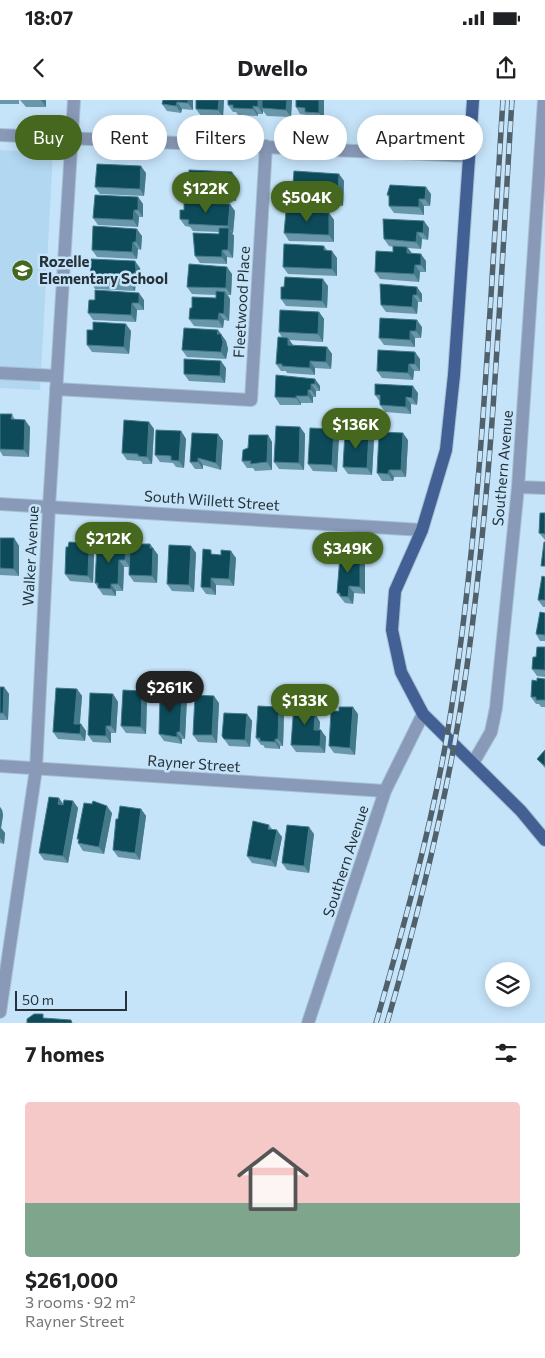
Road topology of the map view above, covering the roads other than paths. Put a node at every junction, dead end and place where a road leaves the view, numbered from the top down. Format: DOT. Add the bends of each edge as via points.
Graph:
graph roads {
  1 [pos="74,100"];
  2 [pos="473,100"];
  3 [pos="544,100"];
  4 [pos="73,115"];
  5 [pos="472,115"];
  6 [pos="0,134"];
  7 [pos="15,135"];
  8 [pos="82,139"];
  9 [pos="266,146"];
  10 [pos="357,151"];
  11 [pos="70,160"];
  12 [pos="468,160"];
  13 [pos="0,373"];
  14 [pos="56,383"];
  15 [pos="518,487"];
  16 [pos="545,488"];
  17 [pos="0,504"];
  18 [pos="49,507"];
  19 [pos="422,530"];
  20 [pos="423,714"];
  21 [pos="473,763"];
  22 [pos="0,766"];
  23 [pos="36,769"];
  24 [pos="385,791"];
  25 [pos="545,840"];
  26 [pos="0,1012"];
  27 [pos="308,1023"];
  1 -- 4 [label="street, Walker Avenue"];
  2 -- 5 [label="main road"];
  3 -- 15 [label="street, Southern Avenue"];
  6 -- 7 [label="street"];
  8 -- 9 [label="street"];
  9 -- 10 [label="street"];
  9 -- 14 [label="street, Fleetwood Place" via="251,400"];
  11 -- 14 [label="street, Walker Avenue"];
  12 -- 19 [label="main road" via="446,450"];
  13 -- 14 [label="street"];
  14 -- 18 [label="street, Walker Avenue"];
  15 -- 16 [label="street"];
  15 -- 21 [label="street, Southern Avenue" via="496,708 491,732"];
  17 -- 18 [label="street, South Willett Street"];
  18 -- 19 [label="street, South Willett Street"];
  18 -- 23 [label="street, Walker Avenue"];
  19 -- 20 [label="main road" via="395,591 392,630 401,672"];
  20 -- 21 [label="main road"];
  20 -- 24 [label="street, Southern Avenue"];
  21 -- 25 [label="main road"];
  22 -- 23 [label="street, Rayner Street"];
  23 -- 24 [label="street, Rayner Street"];
  23 -- 26 [label="street, Walker Avenue"];
  24 -- 27 [label="street, Southern Avenue"];
}
